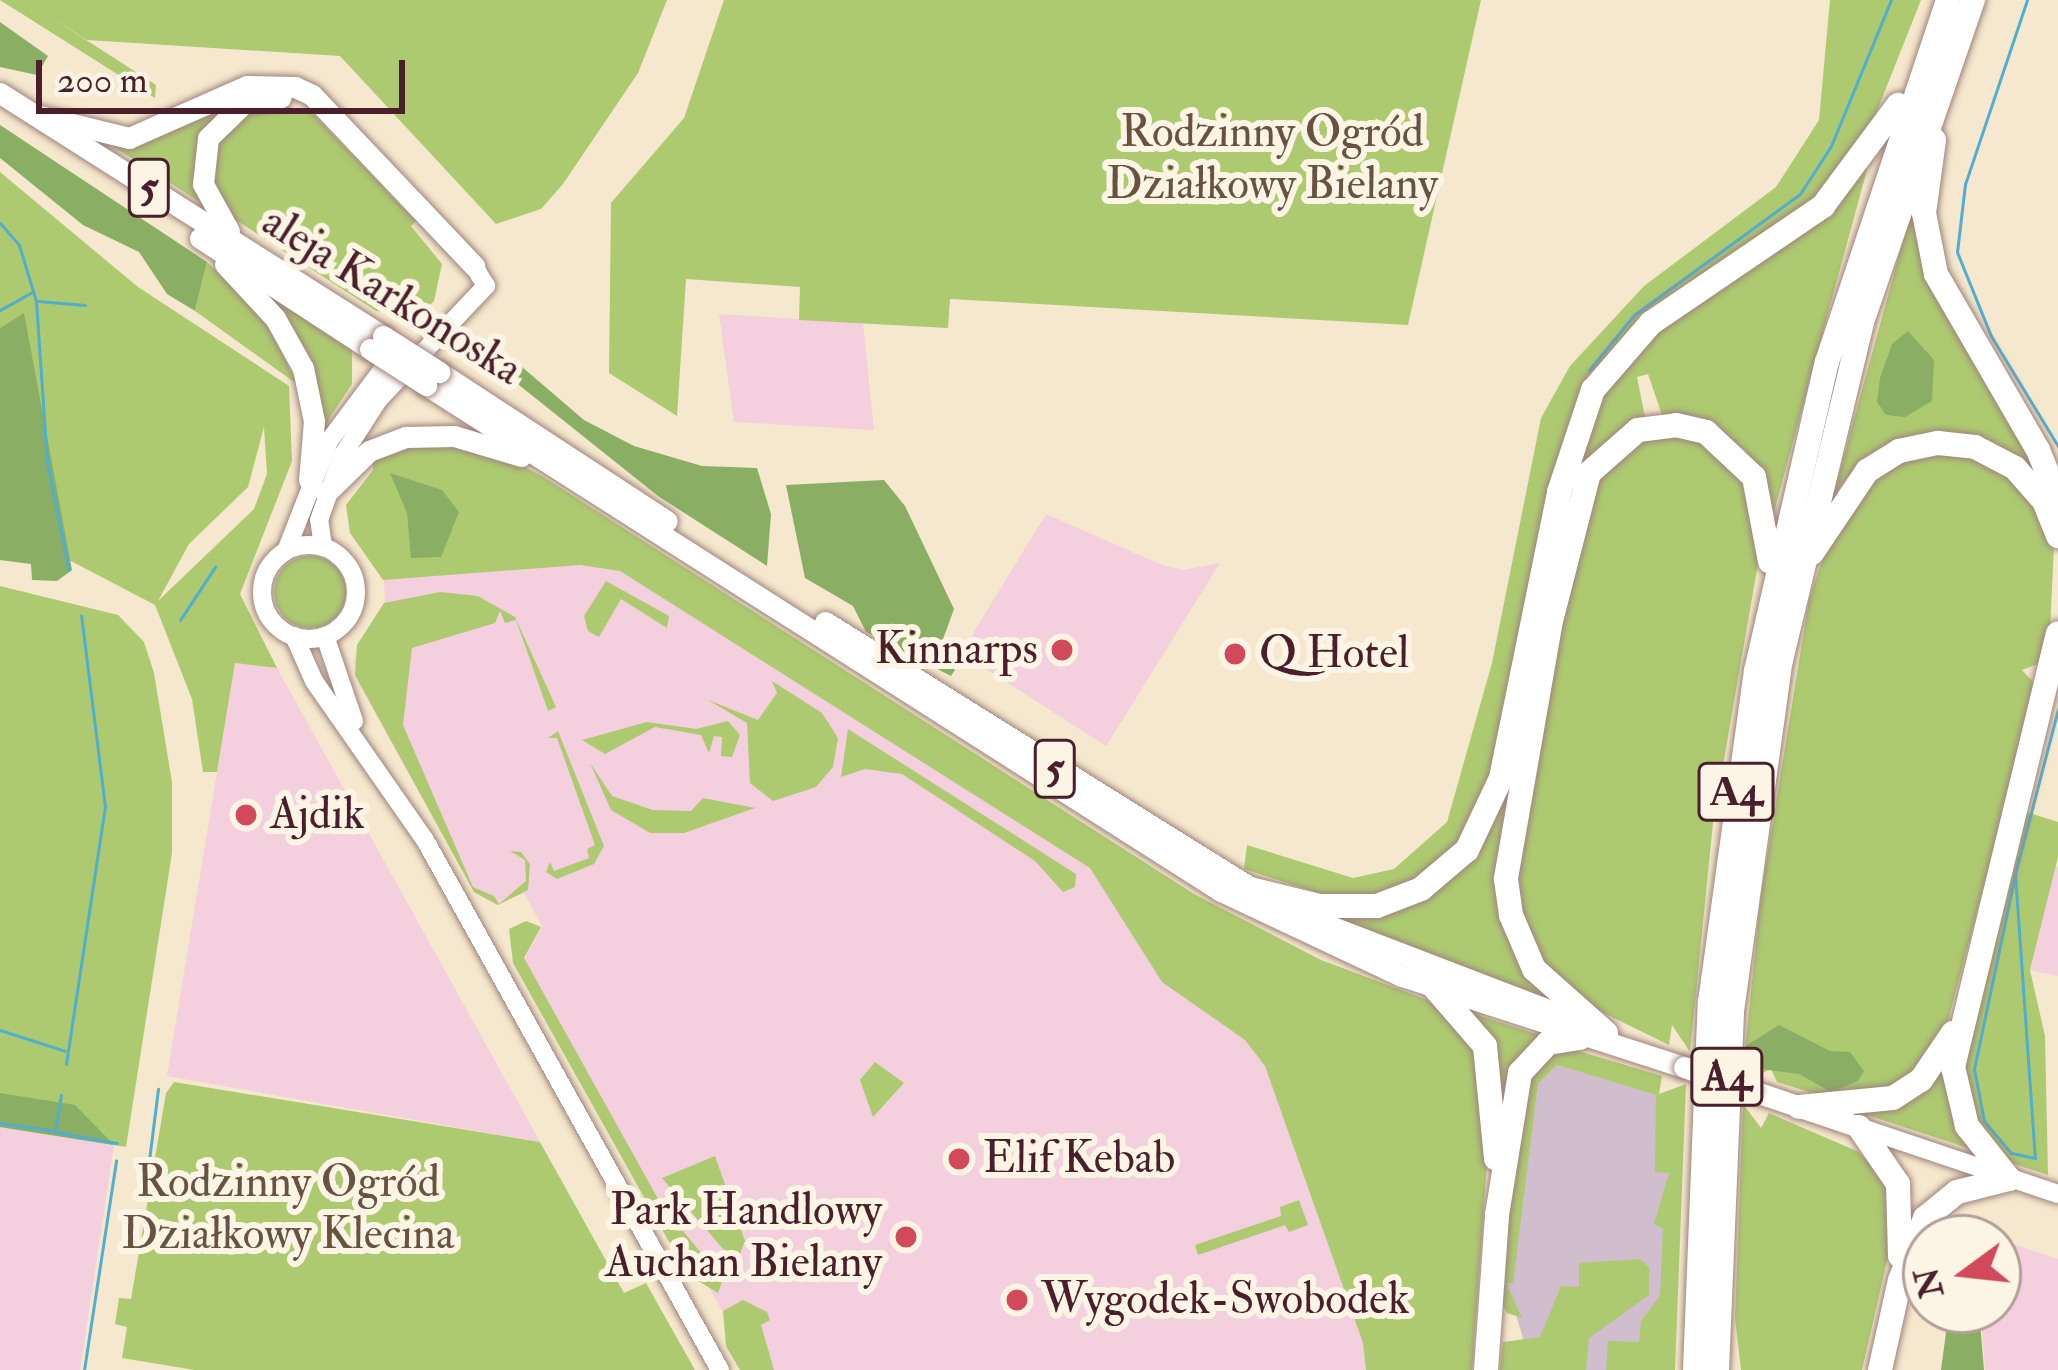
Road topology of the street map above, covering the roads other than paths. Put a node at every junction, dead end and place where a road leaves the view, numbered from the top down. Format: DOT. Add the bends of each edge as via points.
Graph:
graph roads {
  1 [pos="1948,0"];
  2 [pos="1972,0"];
  3 [pos="1953,52"];
  4 [pos="1926,56"];
  5 [pos="0,93"];
  6 [pos="0,109"];
  7 [pos="35,115"];
  8 [pos="335,122"];
  9 [pos="200,238"];
  10 [pos="263,260"];
  11 [pos="474,266"];
  12 [pos="386,342"];
  13 [pos="433,379"];
  14 [pos="380,399"];
  15 [pos="347,410"];
  16 [pos="555,468"];
  17 [pos="318,486"];
  18 [pos="2058,499"];
  19 [pos="2058,536"];
  20 [pos="323,547"];
  21 [pos="286,551"];
  22 [pos="740,576"];
  23 [pos="1783,597"];
  24 [pos="2058,634"];
  25 [pos="294,636"];
  26 [pos="325,636"];
  27 [pos="369,752"];
  28 [pos="1246,888"];
  29 [pos="1433,986"];
  30 [pos="1958,1026"];
  31 [pos="1606,1033"];
  32 [pos="1580,1038"];
  33 [pos="1649,1055"];
  34 [pos="1799,1107"];
  35 [pos="1859,1127"];
  36 [pos="2009,1179"];
  37 [pos="2058,1193"];
  38 [pos="1497,1215"];
  39 [pos="1900,1280"];
  40 [pos="1718,1298"];
  41 [pos="720,1370"];
  42 [pos="1486,1370"];
  43 [pos="1690,1370"];
  44 [pos="1717,1370"];
  45 [pos="1730,1370"];
  46 [pos="1880,1370"];
  1 -- 4 [label="highway, A4"];
  2 -- 3 [label="highway, A4"];
  3 -- 18 [label="highway" via="1926,181 1928,243 1946,296 2038,450"];
  3 -- 23 [label="highway, A4" via="1862,322"];
  4 -- 23 [label="highway, A4" via="1840,317"];
  4 -- 28 [label="highway" via="1876,140 1823,206 1651,322 1594,389 1559,492 1501,778 1467,850 1421,889 1377,906 1319,906"];
  5 -- 7 [label="main road, aleja Karkonoska / 5"];
  6 -- 9 [label="main road, aleja Karkonoska / 5"];
  7 -- 8 [label="main road" via="98,136 134,137 241,88 275,83 312,95"];
  7 -- 10 [label="main road, aleja Karkonoska / 5"];
  8 -- 10 [label="main road" via="299,101 265,98 232,110 208,138 202,177 210,207"];
  8 -- 11 [label="main road"];
  9 -- 12 [label="main road, aleja Karkonoska / 5"];
  9 -- 17 [label="main road" via="269,310 298,355 313,408"];
  10 -- 12 [label="main road, aleja Karkonoska / 5"];
  11 -- 14 [label="main road" via="486,286"];
  12 -- 13 [label="main road, aleja Karkonoska / 5, bridge"];
  12 -- 15 [label="main road"];
  13 -- 16 [label="main road, aleja Karkonoska / 5"];
  13 -- 22 [label="main road, aleja Karkonoska / 5"];
  14 -- 15 [label="main road"];
  14 -- 17 [label="main road"];
  15 -- 17 [label="main road"];
  16 -- 17 [label="main road" via="472,440 414,436 371,450"];
  16 -- 22 [label="main road, aleja Karkonoska / 5"];
  17 -- 20 [label="main road"];
  17 -- 21 [label="main road"];
  19 -- 23 [label="highway" via="2037,490 2003,459 1961,444 1918,446 1884,459 1846,494"];
  20 -- 21 [label="main road"];
  20 -- 26 [label="main road" via="350,567 356,592 350,616"];
  21 -- 25 [label="main road" via="268,570 262,596 272,621"];
  22 -- 28 [label="main road, 5"];
  22 -- 29 [label="main road, 5" via="1221,891"];
  23 -- 31 [label="highway" via="1760,493 1732,448 1700,430 1666,425 1627,435 1603,454 1568,537 1506,878 1511,916 1534,969"];
  23 -- 40 [label="highway, A4" via="1739,944"];
  23 -- 43 [label="highway, А4" via="1710,1002"];
  24 -- 30 [label="highway"];
  25 -- 26 [label="main road"];
  25 -- 27 [label="main road" via="314,681"];
  26 -- 27 [label="main road"];
  27 -- 41 [label="main road"];
  28 -- 31 [label="main road, 5" via="1378,950"];
  29 -- 32 [label="main road, 5"];
  29 -- 38 [label="highway" via="1471,1022 1490,1062"];
  30 -- 34 [label="highway" via="1930,1070 1903,1093 1863,1106"];
  30 -- 36 [label="highway" via="1953,1079 1961,1115"];
  31 -- 33 [label="main road, 5"];
  32 -- 33 [label="main road, 5"];
  32 -- 38 [label="highway" via="1547,1043 1523,1065"];
  33 -- 34 [label="main road, 5, bridge"];
  34 -- 35 [label="main road"];
  35 -- 36 [label="main road"];
  35 -- 39 [label="highway" via="1898,1184"];
  36 -- 37 [label="main road"];
  36 -- 39 [label="highway" via="1937,1205"];
  38 -- 42 [label="highway"];
  39 -- 46 [label="highway"];
  40 -- 44 [label="highway, A4"];
  40 -- 45 [label="highway"];
}
